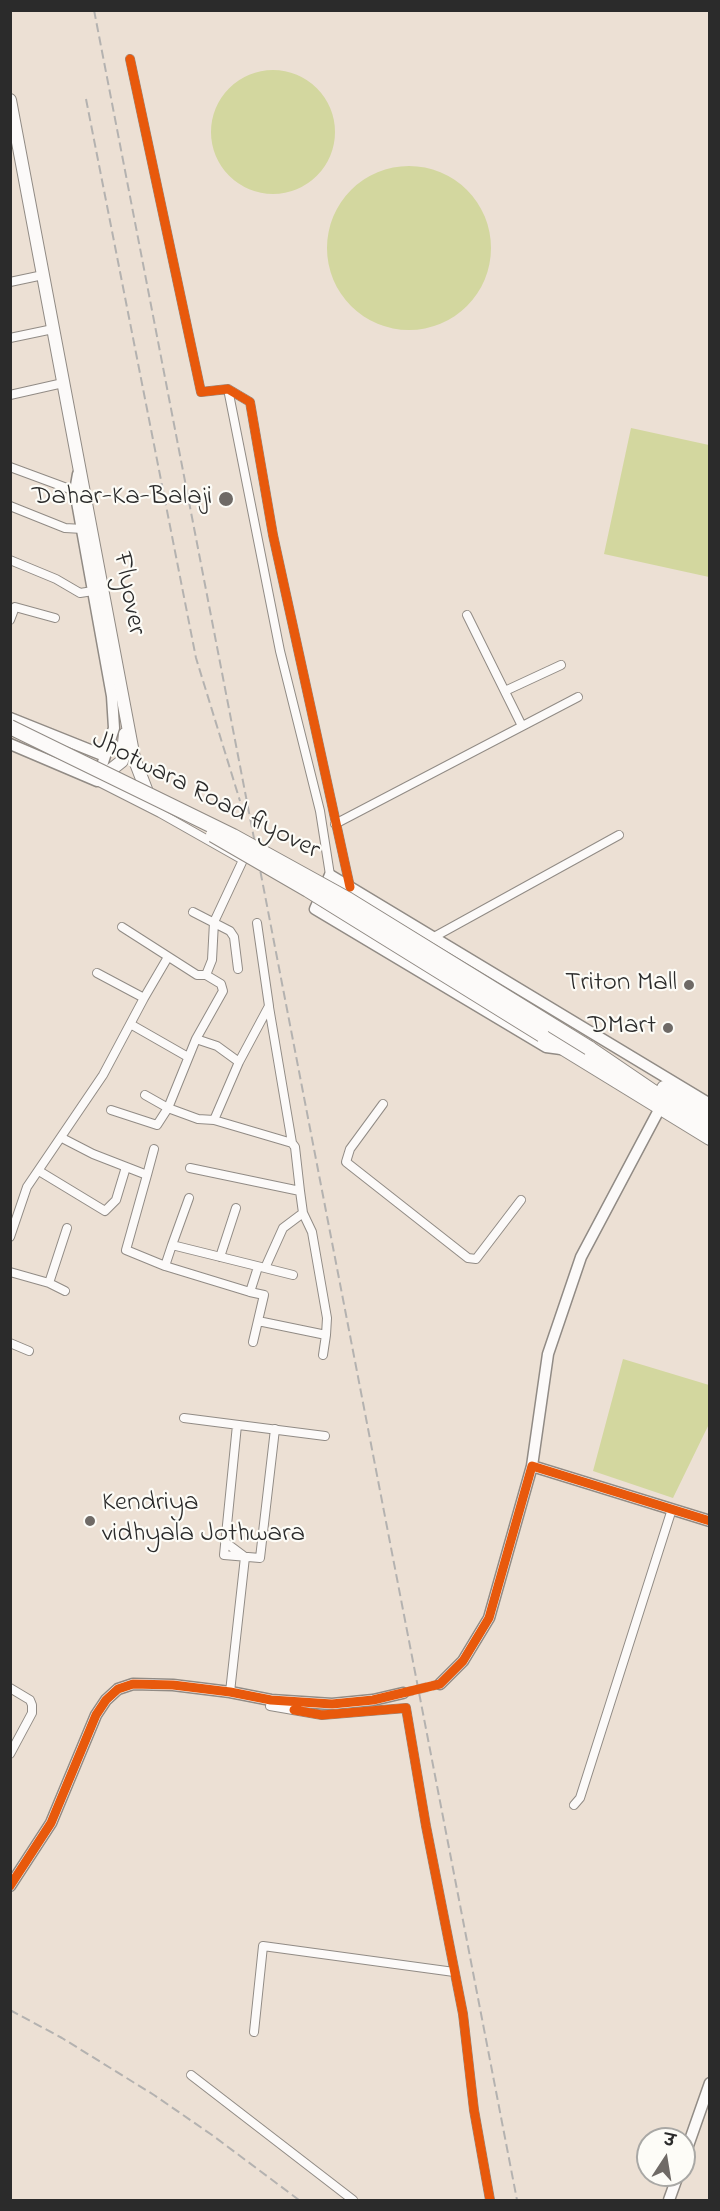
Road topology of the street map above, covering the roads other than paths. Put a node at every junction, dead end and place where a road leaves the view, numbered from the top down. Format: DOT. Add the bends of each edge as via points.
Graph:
graph roads {
  1 [pos="130,59"];
  2 [pos="10,100"];
  3 [pos="16,157"];
  4 [pos="43,275"];
  5 [pos="10,282"];
  6 [pos="53,329"];
  7 [pos="10,338"];
  8 [pos="63,383"];
  9 [pos="228,389"];
  10 [pos="10,395"];
  11 [pos="10,467"];
  12 [pos="80,495"];
  13 [pos="10,506"];
  14 [pos="83,529"];
  15 [pos="10,560"];
  16 [pos="93,591"];
  17 [pos="13,606"];
  18 [pos="467,615"];
  19 [pos="55,618"];
  20 [pos="10,620"];
  21 [pos="561,665"];
  22 [pos="505,691"];
  23 [pos="578,697"];
  24 [pos="13,722"];
  25 [pos="127,724"];
  26 [pos="522,726"];
  27 [pos="10,734"];
  28 [pos="10,743"];
  29 [pos="105,756"];
  30 [pos="102,777"];
  31 [pos="147,792"];
  32 [pos="332,808"];
  33 [pos="320,811"];
  34 [pos="335,824"];
  35 [pos="619,835"];
  36 [pos="330,875"];
  37 [pos="350,887"];
  38 [pos="193,912"];
  39 [pos="214,922"];
  40 [pos="257,923"];
  41 [pos="122,927"];
  42 [pos="434,937"];
  43 [pos="168,957"];
  44 [pos="238,969"];
  45 [pos="97,973"];
  46 [pos="206,975"];
  47 [pos="144,998"];
  48 [pos="269,1006"];
  49 [pos="132,1025"];
  50 [pos="196,1039"];
  51 [pos="589,1048"];
  52 [pos="567,1050"];
  53 [pos="188,1057"];
  54 [pos="239,1062"];
  55 [pos="145,1095"];
  56 [pos="383,1104"];
  57 [pos="710,1104"];
  58 [pos="168,1108"];
  59 [pos="660,1108"];
  60 [pos="111,1110"];
  61 [pos="710,1113"];
  62 [pos="214,1120"];
  63 [pos="710,1125"];
  64 [pos="62,1138"];
  65 [pos="710,1138"];
  66 [pos="292,1143"];
  67 [pos="154,1149"];
  68 [pos="126,1167"];
  69 [pos="190,1168"];
  70 [pos="39,1171"];
  71 [pos="147,1175"];
  72 [pos="300,1191"];
  73 [pos="189,1198"];
  74 [pos="521,1200"];
  75 [pos="236,1208"];
  76 [pos="303,1213"];
  77 [pos="67,1228"];
  78 [pos="10,1237"];
  79 [pos="172,1245"];
  80 [pos="220,1257"];
  81 [pos="165,1266"];
  82 [pos="261,1268"];
  83 [pos="10,1272"];
  84 [pos="293,1275"];
  85 [pos="48,1283"];
  86 [pos="65,1290"];
  87 [pos="250,1292"];
  88 [pos="258,1321"];
  89 [pos="326,1335"];
  90 [pos="253,1342"];
  91 [pos="10,1343"];
  92 [pos="29,1351"];
  93 [pos="322,1355"];
  94 [pos="184,1418"];
  95 [pos="237,1425"];
  96 [pos="275,1430"];
  97 [pos="325,1436"];
  98 [pos="532,1466"];
  99 [pos="672,1509"];
  100 [pos="710,1521"];
  101 [pos="245,1557"];
  102 [pos="440,1684"];
  103 [pos="10,1688"];
  104 [pos="230,1692"];
  105 [pos="403,1693"];
  106 [pos="270,1706"];
  107 [pos="10,1754"];
  108 [pos="574,1805"];
  109 [pos="10,1886"];
  110 [pos="454,1972"];
  111 [pos="254,2032"];
  112 [pos="191,2075"];
  113 [pos="710,2083"];
  114 [pos="695,2127"];
  115 [pos="353,2200"];
  116 [pos="490,2200"];
  1 -- 9 [label="street" via="201,392"];
  2 -- 3 [label="main road, Flyover"];
  3 -- 4 [label="main road, Flyover"];
  4 -- 5 [label="street"];
  4 -- 6 [label="main road, Flyover"];
  6 -- 7 [label="street"];
  6 -- 8 [label="main road, Flyover"];
  8 -- 10 [label="street"];
  8 -- 12 [label="main road, Flyover"];
  9 -- 32 [label="street" via="250,402 273,535"];
  9 -- 33 [label="street" via="286,682"];
  11 -- 12 [label="street"];
  12 -- 14 [label="street"];
  12 -- 25 [label="main road, Flyover"];
  13 -- 14 [label="street" via="65,528"];
  14 -- 16 [label="street"];
  15 -- 16 [label="street" via="80,593"];
  16 -- 29 [label="street" via="114,715"];
  17 -- 19 [label="street"];
  17 -- 20 [label="street"];
  18 -- 22 [label="street"];
  21 -- 22 [label="street"];
  22 -- 26 [label="street"];
  23 -- 26 [label="street"];
  24 -- 28 [label="street"];
  24 -- 29 [label="street"];
  24 -- 30 [label="main road, Jhotwara Road flyover, bridge"];
  25 -- 30 [label="main road, Flyover" via="122,761"];
  25 -- 31 [label="main road, Flyover"];
  26 -- 34 [label="street"];
  27 -- 52 [label="main road, Jhotwara Road flyover, bridge" via="195,824"];
  28 -- 30 [label="street"];
  29 -- 30 [label="street"];
  30 -- 31 [label="main road, Jhotwara Road flyover, bridge"];
  30 -- 39 [label="street" via="243,861"];
  31 -- 51 [label="main road, Jhotwara Road flyover, bridge" via="349,900"];
  32 -- 33 [label="street"];
  32 -- 34 [label="street"];
  33 -- 36 [label="street"];
  34 -- 37 [label="street"];
  35 -- 42 [label="street"];
  36 -- 37 [label="street"];
  36 -- 52 [label="street" via="315,909 546,1047"];
  37 -- 42 [label="street"];
  38 -- 39 [label="street"];
  39 -- 44 [label="street" via="234,937"];
  39 -- 46 [label="street" via="212,960"];
  40 -- 48 [label="street"];
  41 -- 43 [label="street"];
  42 -- 57 [label="street"];
  43 -- 46 [label="street" via="196,975"];
  43 -- 47 [label="street"];
  45 -- 47 [label="street"];
  46 -- 50 [label="street" via="221,984 223,991"];
  47 -- 49 [label="street"];
  48 -- 54 [label="street"];
  48 -- 66 [label="street"];
  49 -- 53 [label="street"];
  49 -- 64 [label="street"];
  50 -- 53 [label="street"];
  50 -- 54 [label="street" via="218,1046"];
  51 -- 61 [label="main road, Jhotwara Road flyover" via="615,1055"];
  51 -- 63 [label="main road, Jhotwara Road flyover"];
  52 -- 59 [label="main road, Jhotwara Road flyover"];
  53 -- 58 [label="street"];
  54 -- 62 [label="street"];
  55 -- 58 [label="street"];
  56 -- 74 [label="street" via="350,1149 346,1162 468,1258 476,1259"];
  58 -- 60 [label="street" via="158,1125"];
  58 -- 62 [label="street" via="198,1119"];
  59 -- 65 [label="main road, Jhotwara Road flyover"];
  59 -- 98 [label="street" via="581,1257 548,1353"];
  62 -- 66 [label="street"];
  64 -- 68 [label="street"];
  64 -- 70 [label="street"];
  66 -- 72 [label="street" via="296,1147"];
  67 -- 71 [label="street"];
  68 -- 70 [label="street" via="116,1200 105,1211"];
  68 -- 71 [label="street"];
  69 -- 72 [label="street"];
  70 -- 78 [label="street" via="27,1187"];
  71 -- 81 [label="street" via="126,1250"];
  72 -- 76 [label="street"];
  73 -- 79 [label="street"];
  75 -- 80 [label="street"];
  76 -- 82 [label="street" via="287,1223"];
  76 -- 89 [label="street" via="312,1232 327,1318"];
  77 -- 85 [label="street"];
  79 -- 80 [label="street"];
  79 -- 81 [label="street"];
  80 -- 82 [label="street"];
  81 -- 87 [label="street"];
  82 -- 84 [label="street"];
  82 -- 87 [label="street"];
  83 -- 85 [label="street"];
  85 -- 86 [label="street"];
  87 -- 88 [label="street" via="264,1295"];
  88 -- 89 [label="street"];
  88 -- 90 [label="street"];
  89 -- 93 [label="street"];
  91 -- 92 [label="street"];
  94 -- 95 [label="street"];
  95 -- 96 [label="street"];
  95 -- 101 [label="street" via="224,1555"];
  96 -- 97 [label="street"];
  96 -- 101 [label="street" via="260,1558"];
  98 -- 99 [label="street"];
  98 -- 102 [label="street" via="489,1618 463,1661"];
  99 -- 100 [label="street"];
  99 -- 108 [label="street" via="580,1797"];
  101 -- 104 [label="street"];
  103 -- 107 [label="street" via="32,1705 32,1713"];
  104 -- 105 [label="street" via="271,1700 332,1704"];
  104 -- 109 [label="street" via="146,1684 118,1689 96,1715 51,1823"];
  106 -- 110 [label="street" via="322,1715 406,1708"];
  110 -- 111 [label="street" via="263,1946"];
  110 -- 116 [label="street"];
  112 -- 115 [label="street"];
  113 -- 114 [label="street"];
}
